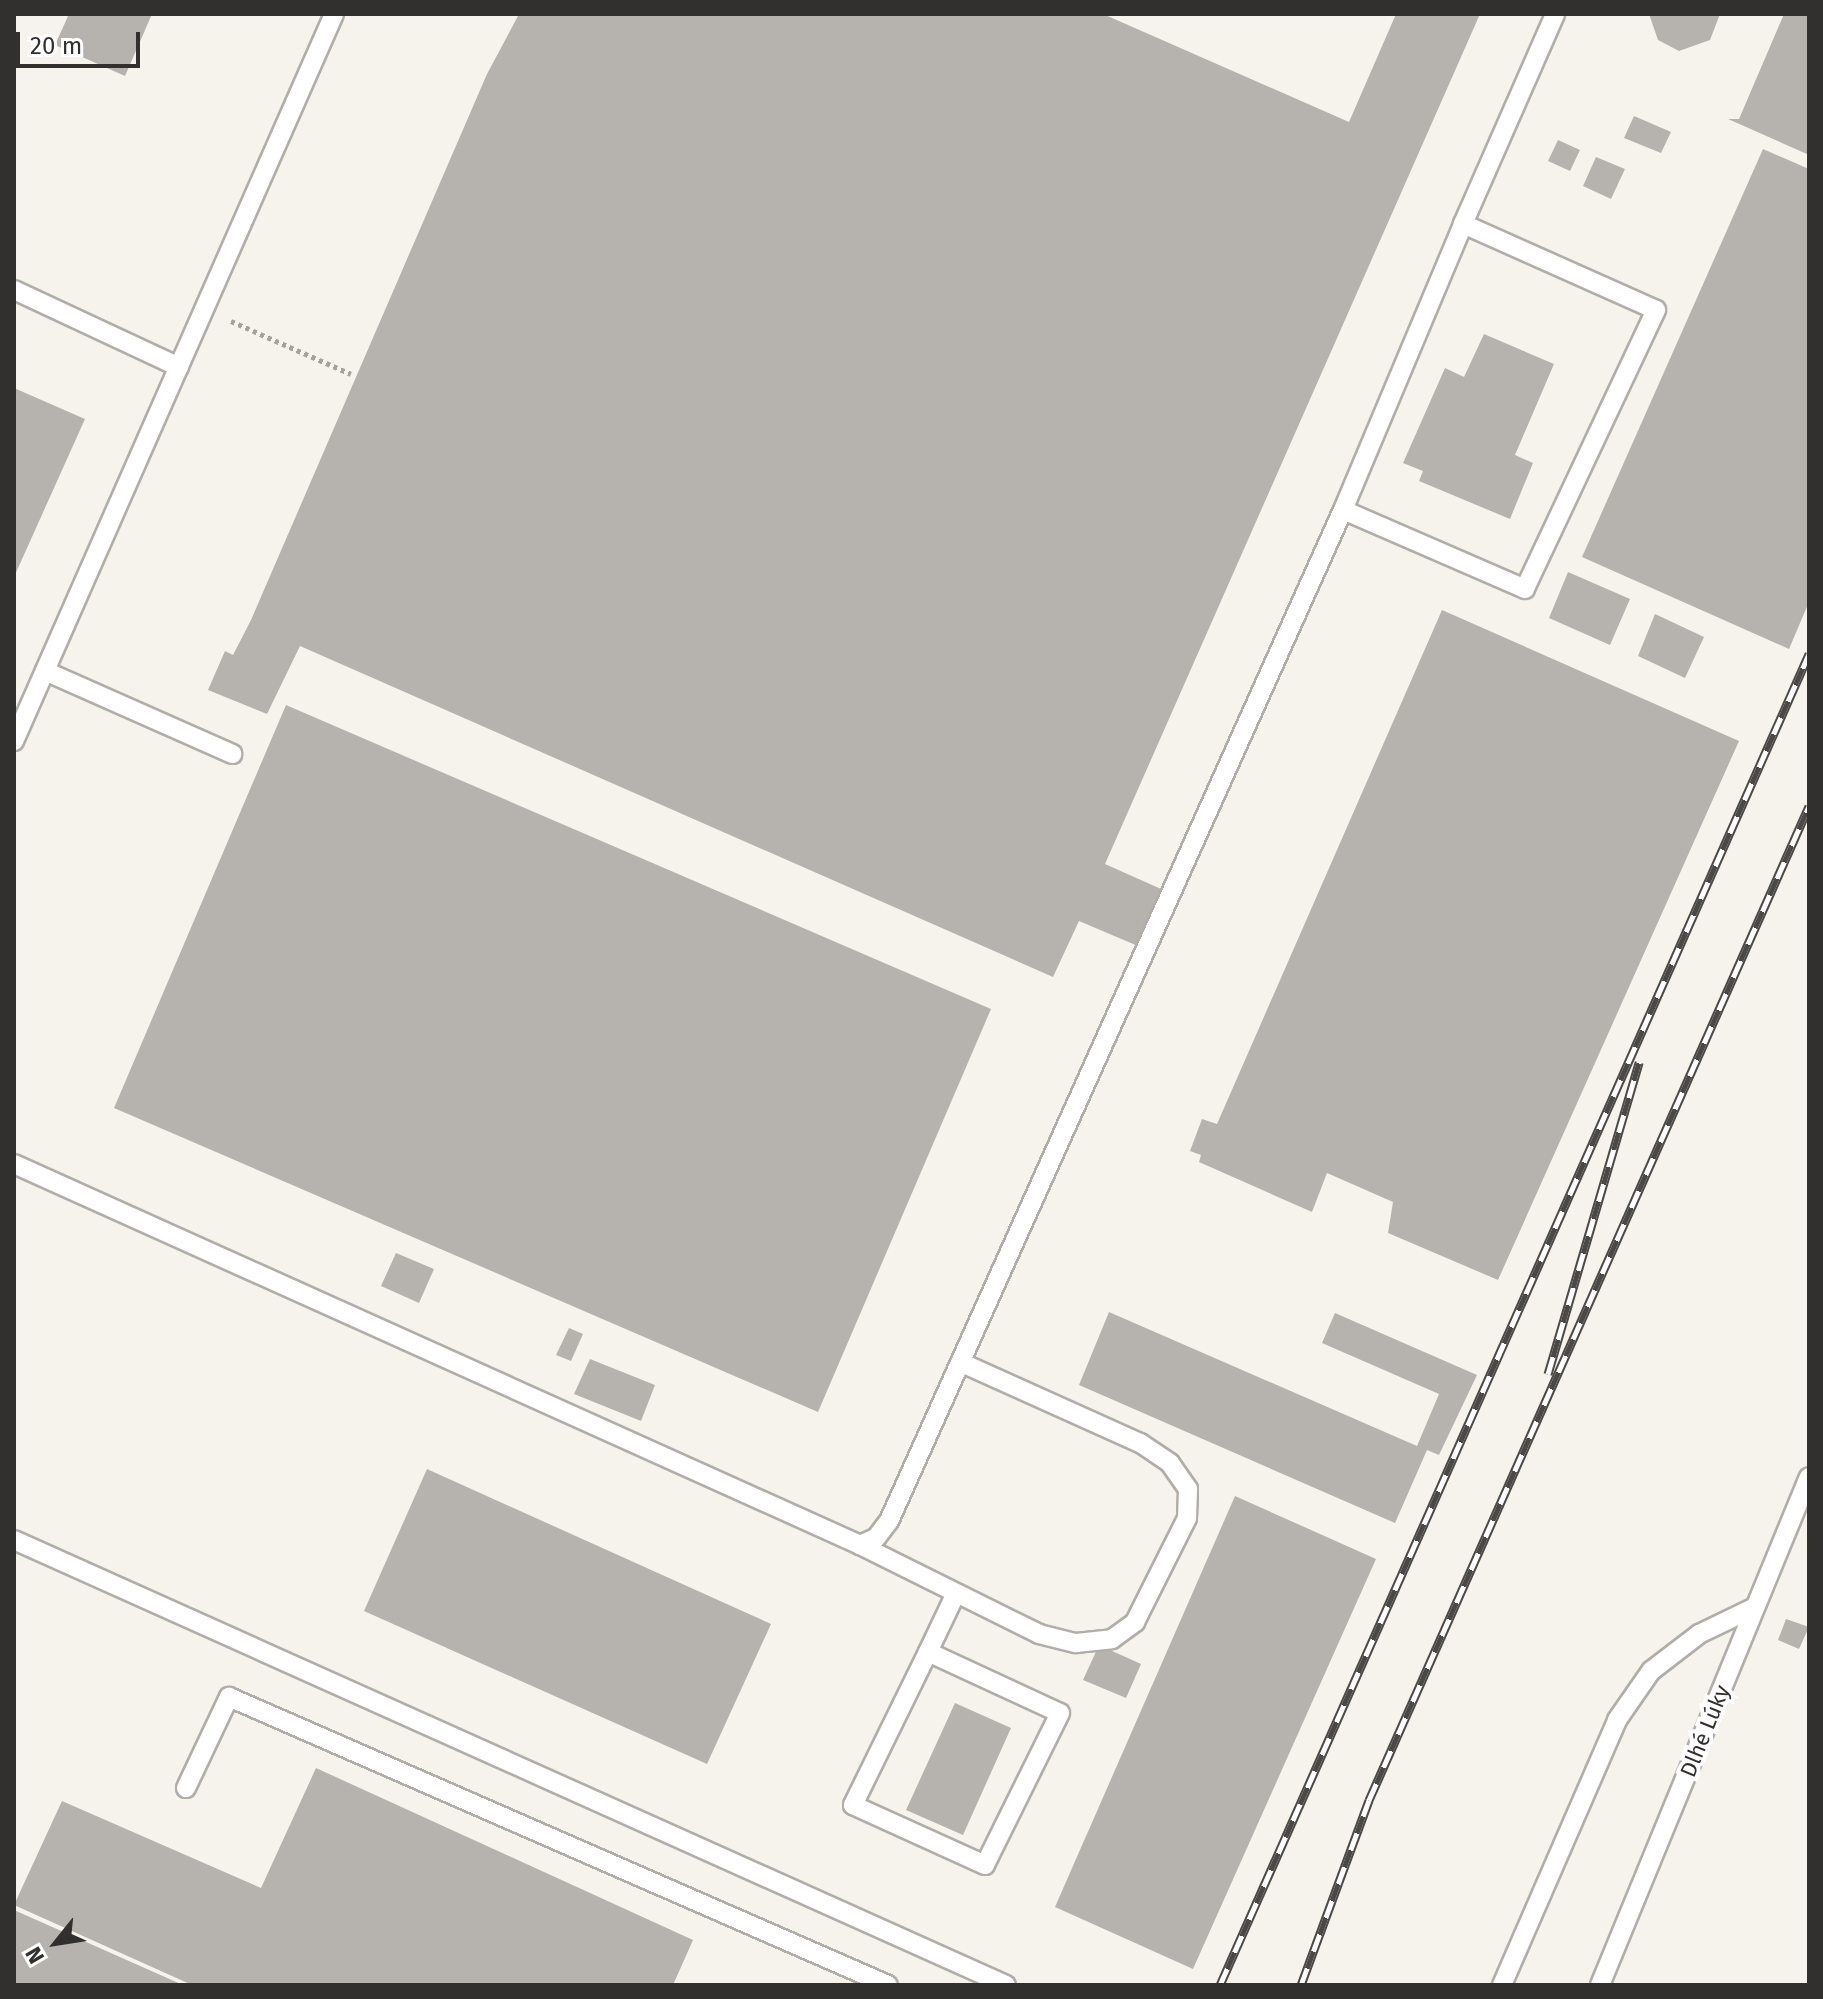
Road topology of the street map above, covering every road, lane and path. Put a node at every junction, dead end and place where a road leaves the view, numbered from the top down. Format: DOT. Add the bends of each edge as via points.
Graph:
graph roads {
  1 [pos="334,14"];
  2 [pos="1555,14"];
  3 [pos="1463,224"];
  4 [pos="14,290"];
  5 [pos="205,309"];
  6 [pos="179,367"];
  7 [pos="351,374"];
  8 [pos="1343,510"];
  9 [pos="45,671"];
  10 [pos="14,741"];
  11 [pos="232,754"];
  12 [pos="14,1164"];
  13 [pos="960,1362"];
  14 [pos="1809,1477"];
  15 [pos="14,1540"];
  16 [pos="860,1545"];
  17 [pos="956,1593"];
  18 [pos="1755,1607"];
  19 [pos="928,1652"];
  20 [pos="186,1788"];
  21 [pos="1599,1982"];
  22 [pos="888,1985"];
  23 [pos="1006,1985"];
  24 [pos="1502,1985"];
  1 -- 5 [label="lane"];
  2 -- 3 [label="lane"];
  3 -- 8 [label="lane"];
  3 -- 8 [label="lane" via="1656,310 1525,589"];
  4 -- 6 [label="lane"];
  5 -- 6 [label="lane"];
  5 -- 7 [label="path"];
  6 -- 9 [label="lane"];
  8 -- 13 [label="lane"];
  9 -- 10 [label="lane"];
  9 -- 11 [label="lane"];
  12 -- 16 [label="lane"];
  13 -- 16 [label="lane" via="889,1521"];
  13 -- 17 [label="lane" via="1140,1443 1170,1463 1188,1489 1187,1518 1135,1622 1112,1639 1076,1643 1039,1634"];
  14 -- 18 [label="lane, Dlhé Lúky"];
  15 -- 23 [label="lane"];
  16 -- 17 [label="lane"];
  17 -- 19 [label="lane"];
  18 -- 21 [label="lane, Dlhé Lúky"];
  18 -- 24 [label="lane" via="1699,1634 1651,1671 1617,1720"];
  19 -- 19 [label="lane" via="853,1805 985,1865 1060,1713"];
  20 -- 22 [label="lane" via="229,1697"];
}
